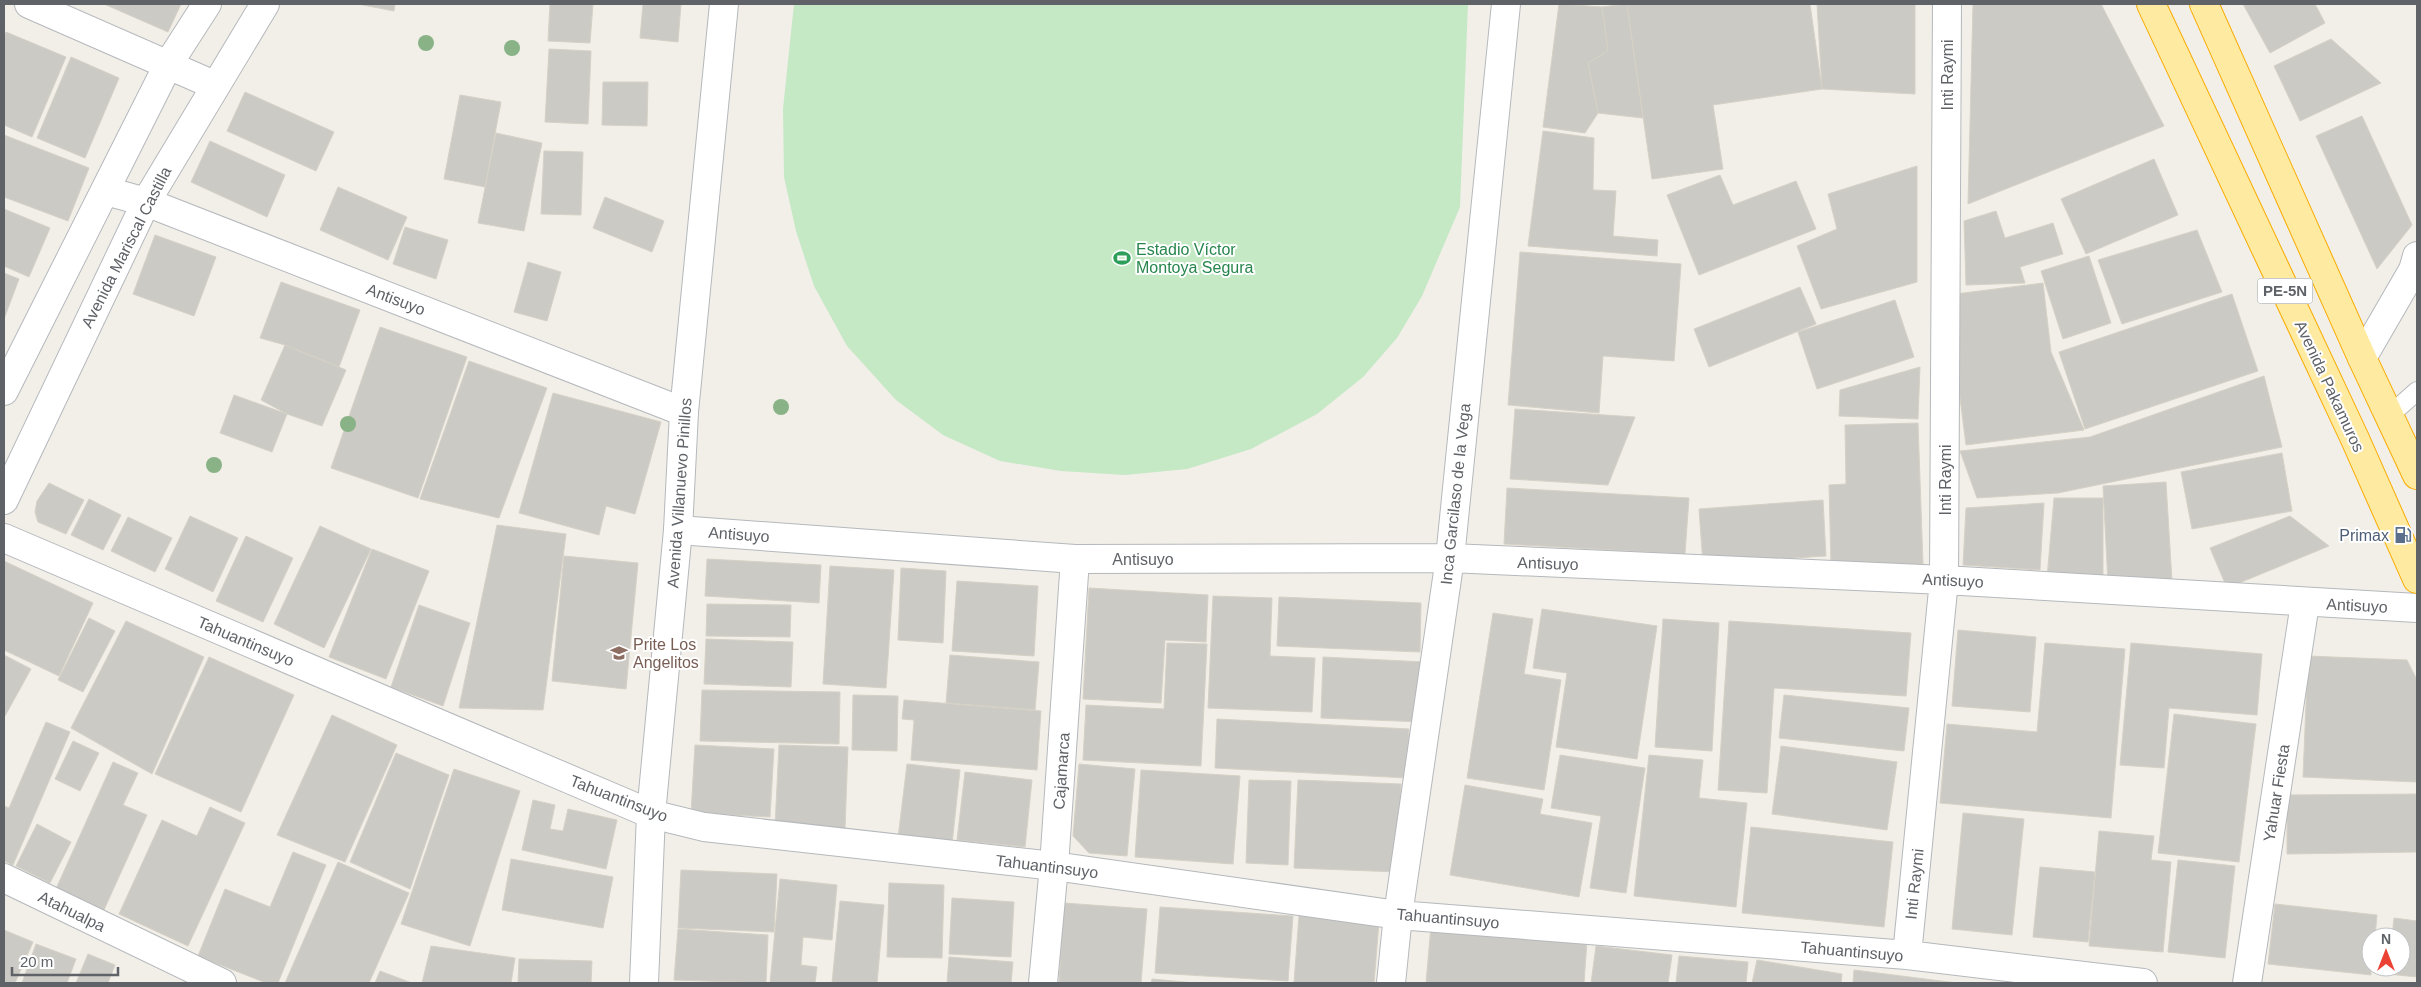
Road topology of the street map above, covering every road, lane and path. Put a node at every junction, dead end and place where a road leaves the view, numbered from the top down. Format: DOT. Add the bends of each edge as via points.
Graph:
graph roads {
  1 [pos="29,4"];
  2 [pos="207,4"];
  3 [pos="265,4"];
  4 [pos="724,4"];
  5 [pos="1506,4"];
  6 [pos="1947,4"];
  7 [pos="2151,4"];
  8 [pos="2204,4"];
  9 [pos="169,63"];
  10 [pos="214,85"];
  11 [pos="106,191"];
  12 [pos="146,202"];
  13 [pos="2417,256"];
  14 [pos="2362,358"];
  15 [pos="4,391"];
  16 [pos="2417,391"];
  17 [pos="684,412"];
  18 [pos="2390,415"];
  19 [pos="2417,475"];
  20 [pos="4,500"];
  21 [pos="678,530"];
  22 [pos="4,538"];
  23 [pos="1450,558"];
  24 [pos="1075,559"];
  25 [pos="2417,579"];
  26 [pos="1944,580"];
  27 [pos="2305,602"];
  28 [pos="2417,608"];
  29 [pos="651,814"];
  30 [pos="1054,866"];
  31 [pos="4,878"];
  32 [pos="1398,915"];
  33 [pos="1907,955"];
  34 [pos="221,983"];
  35 [pos="644,983"];
  36 [pos="1043,983"];
  37 [pos="1391,983"];
  38 [pos="2143,983"];
  39 [pos="2247,983"];
  1 -- 9 [label="street"];
  2 -- 9 [label="street"];
  3 -- 10 [label="street, Avenida Mariscal Castilla"];
  4 -- 17 [label="street, Avenida Villanuevo Pinillos"];
  5 -- 23 [label="street, Inca Garcilaso de la Vega"];
  6 -- 26 [label="street, Inti Raymi"];
  7 -- 25 [label="highway, Avenida Pakamuros / PE-5N" via="2355,438"];
  8 -- 14 [label="highway, PE-5N"];
  9 -- 10 [label="street"];
  9 -- 11 [label="street"];
  10 -- 12 [label="street, Avenida Mariscal Castilla"];
  11 -- 12 [label="street, Antisuyo"];
  11 -- 15 [label="street"];
  12 -- 17 [label="street, Antisuyo"];
  12 -- 20 [label="street, Avenida Mariscal Castilla"];
  13 -- 14 [label="street" via="2413,270"];
  14 -- 18 [label="highway, PE-5N"];
  16 -- 18 [label="lane"];
  17 -- 21 [label="street, Avenida Villanuevo Pinillos"];
  18 -- 19 [label="highway, PE-5N"];
  21 -- 24 [label="street, Antisuyo"];
  21 -- 29 [label="street, Avenida Villanuevo Pinillos"];
  22 -- 29 [label="street, Tahuantinsuyo"];
  23 -- 24 [label="street, Antisuyo"];
  23 -- 26 [label="street, Antisuyo"];
  23 -- 32 [label="street, Inca Garcilaso de la Vega"];
  24 -- 30 [label="street, Cajamarca"];
  26 -- 27 [label="street, Antisuyo"];
  26 -- 33 [label="street, Inti Raymi"];
  27 -- 28 [label="street, Antisuyo"];
  27 -- 39 [label="street, Yahuar Fiesta"];
  29 -- 30 [label="street, Tahuantinsuyo" via="704,827"];
  29 -- 35 [label="street, Avenida Villanuevo Pinillos"];
  30 -- 32 [label="street, Tahuantinsuyo"];
  30 -- 36 [label="street, Cajamarca"];
  31 -- 34 [label="street, Atahualpa"];
  32 -- 33 [label="street, Tahuantinsuyo"];
  32 -- 37 [label="street, Inca Garcilaso de la Vega"];
  33 -- 38 [label="street, Tahuantinsuyo"];
}
